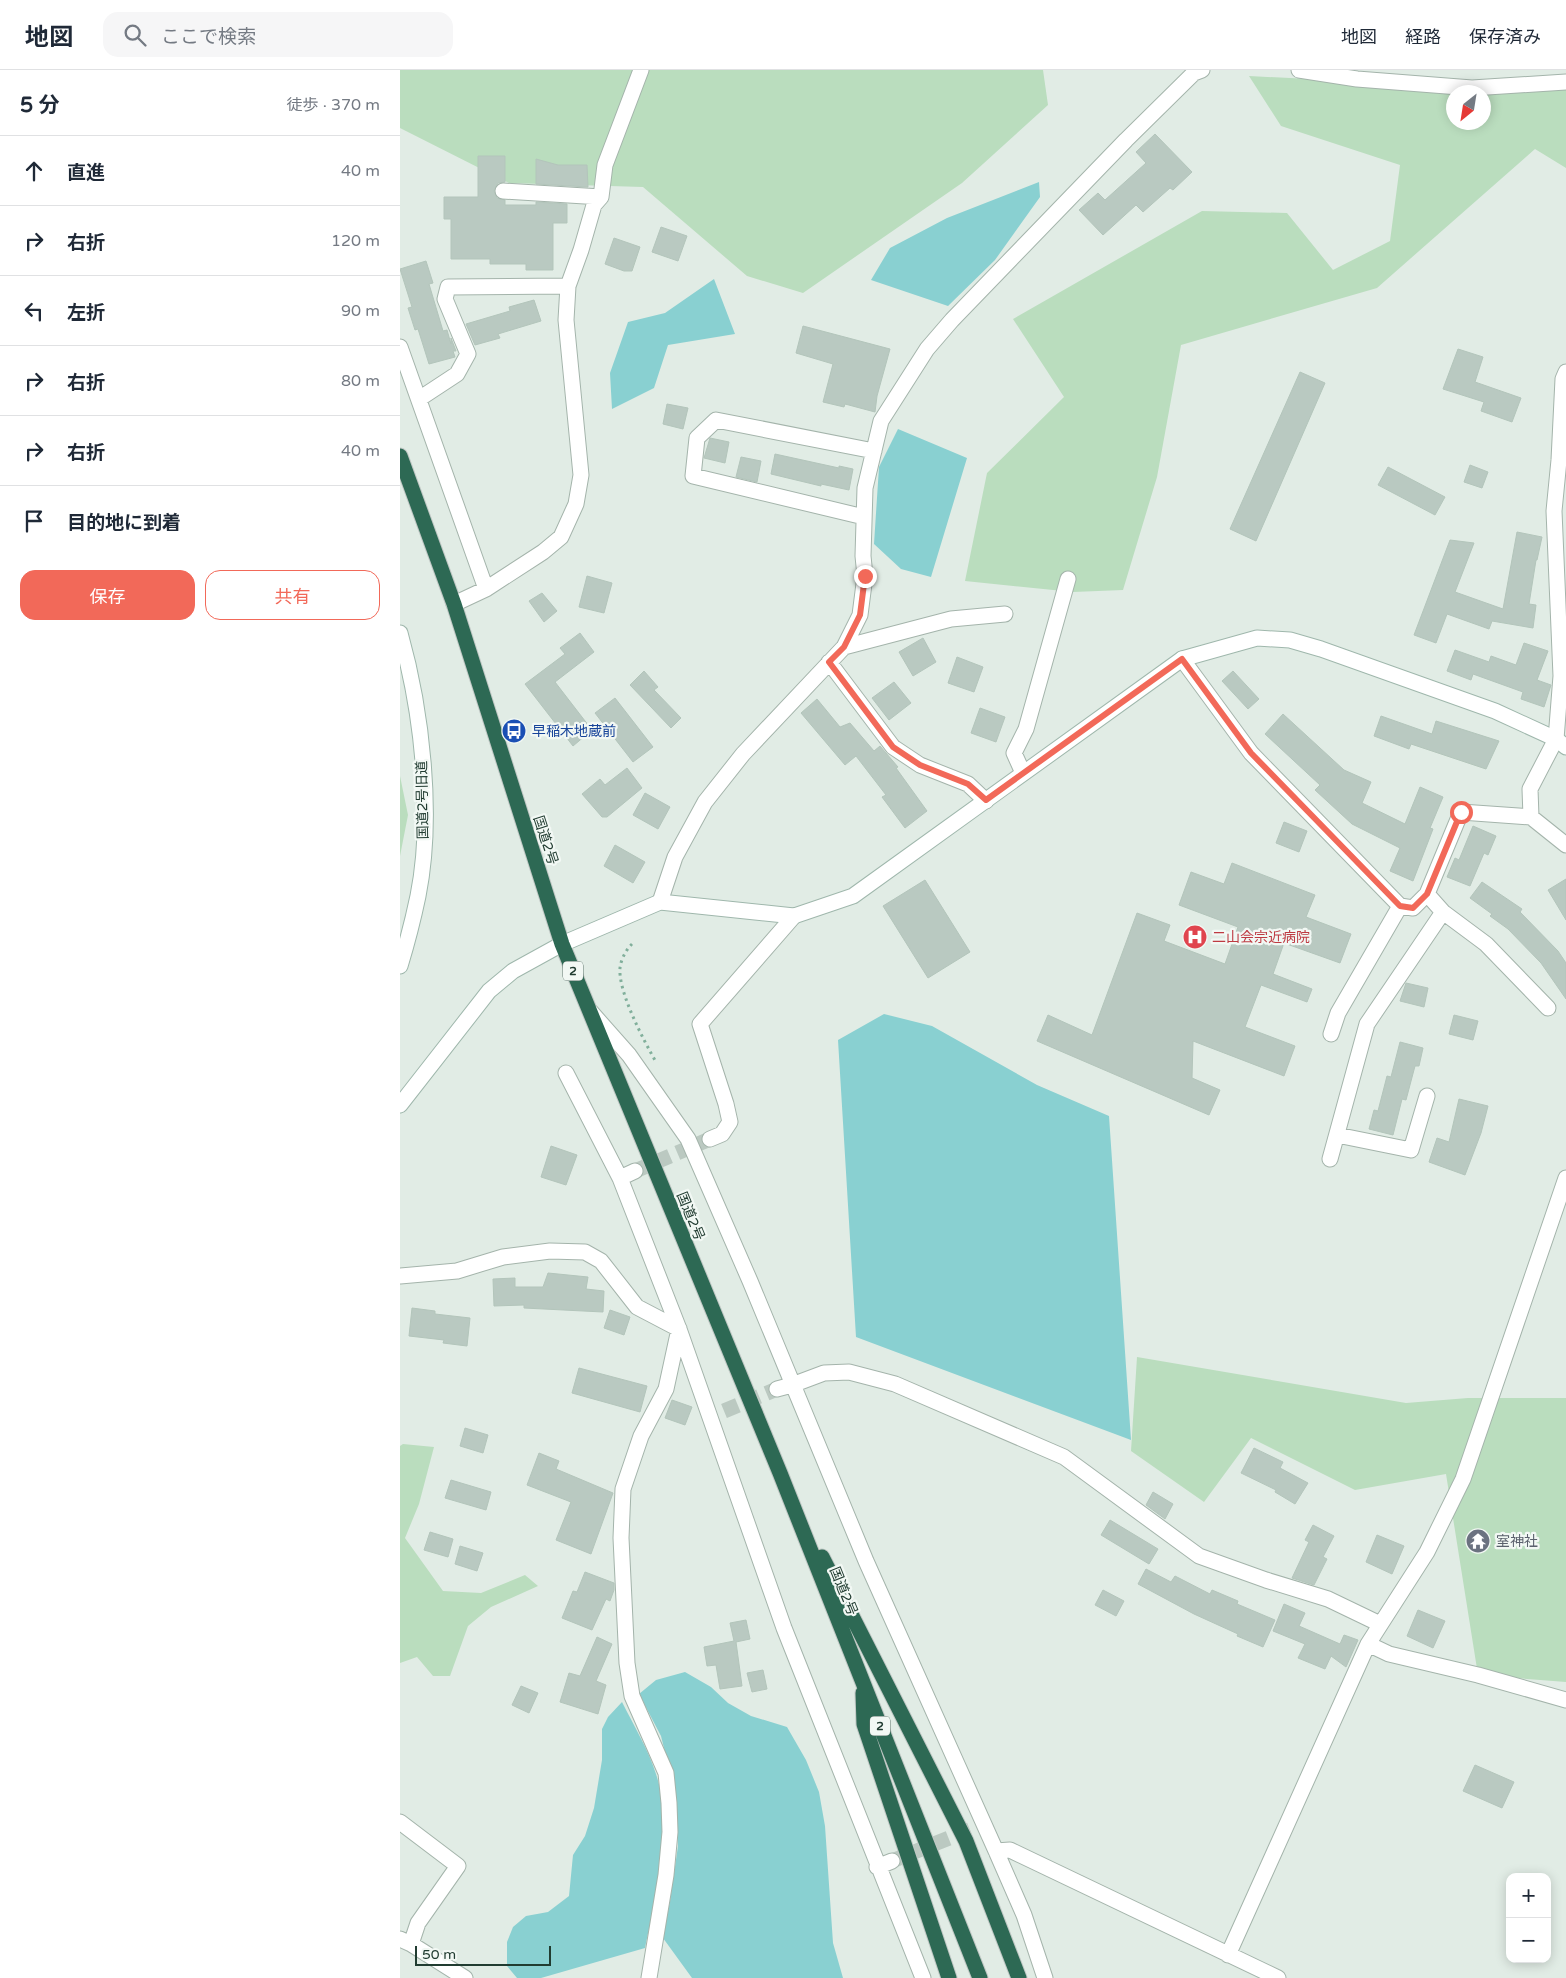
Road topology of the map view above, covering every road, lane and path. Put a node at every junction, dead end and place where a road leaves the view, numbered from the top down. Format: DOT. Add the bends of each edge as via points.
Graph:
graph roads {
  1 [pos="641,70"];
  2 [pos="1202,70"];
  3 [pos="1299,70"];
  4 [pos="1566,82"];
  5 [pos="503,191"];
  6 [pos="601,197"];
  7 [pos="568,286"];
  8 [pos="400,348"];
  9 [pos="1566,372"];
  10 [pos="419,399"];
  11 [pos="874,451"];
  12 [pos="400,456"];
  13 [pos="1563,458"];
  14 [pos="864,517"];
  15 [pos="1561,546"];
  16 [pos="1068,579"];
  17 [pos="486,589"];
  18 [pos="454,604"];
  19 [pos="1005,614"];
  20 [pos="400,633"];
  21 [pos="844,647"];
  22 [pos="1182,659"];
  23 [pos="829,662"];
  24 [pos="1563,676"];
  25 [pos="1561,743"];
  26 [pos="1023,773"];
  27 [pos="986,800"];
  28 [pos="1531,817"];
  29 [pos="1566,845"];
  30 [pos="1427,894"];
  31 [pos="660,902"];
  32 [pos="1400,906"];
  33 [pos="1443,912"];
  34 [pos="794,916"];
  35 [pos="562,944"];
  36 [pos="400,966"];
  37 [pos="1548,1008"];
  38 [pos="590,1010"];
  39 [pos="1331,1034"];
  40 [pos="566,1073"];
  41 [pos="1427,1096"];
  42 [pos="400,1105"];
  43 [pos="1337,1135"];
  44 [pos="710,1139"];
  45 [pos="1330,1159"];
  46 [pos="636,1171"];
  47 [pos="620,1178"];
  48 [pos="1566,1178"];
  49 [pos="400,1276"];
  50 [pos="679,1329"];
  51 [pos="785,1387"];
  52 [pos="780,1473"];
  53 [pos="1380,1624"];
  54 [pos="1368,1644"];
  55 [pos="862,1681"];
  56 [pos="1566,1700"];
  57 [pos="400,1822"];
  58 [pos="996,1851"];
  59 [pos="892,1861"];
  60 [pos="877,1867"];
  61 [pos="406,1942"];
  62 [pos="1228,1955"];
  63 [pos="465,1978"];
  64 [pos="649,1978"];
  65 [pos="923,1978"];
  66 [pos="949,1978"];
  67 [pos="980,1978"];
  68 [pos="1019,1978"];
  69 [pos="1045,1978"];
  70 [pos="1278,1978"];
  1 -- 6 [label="street" via="605,166"];
  2 -- 11 [label="street" via="1194,73 1126,140 927,349 882,421"];
  3 -- 4 [label="street" via="1367,80 1472,88"];
  5 -- 6 [label="street"];
  6 -- 7 [label="street" via="594,205"];
  7 -- 10 [label="street" via="448,287 445,299 468,354 457,374"];
  7 -- 17 [label="street" via="566,320 581,475 576,504 561,537"];
  8 -- 10 [label="street"];
  9 -- 13 [label="street" via="1563,379"];
  10 -- 17 [label="street"];
  11 -- 14 [label="street" via="865,488"];
  11 -- 14 [label="street" via="716,420 697,438 693,476"];
  12 -- 18 [label="highway, 国道2号 / 2"];
  13 -- 15 [label="street" via="1554,511"];
  14 -- 21 [label="street" via="865,576 860,615"];
  15 -- 24 [label="street"];
  16 -- 26 [label="street" via="1026,729 1014,753"];
  17 -- 18 [label="street"];
  18 -- 35 [label="highway, 国道2号 / 2"];
  19 -- 21 [label="street" via="950,619"];
  20 -- 36 [label="street, 国道2号旧道" via="418,714 424,837 418,895"];
  21 -- 23 [label="street"];
  22 -- 25 [label="street" via="1256,638 1290,640 1321,648 1495,711"];
  22 -- 26 [label="street"];
  22 -- 32 [label="street" via="1251,753"];
  23 -- 27 [label="street" via="893,747 920,765 968,784"];
  23 -- 31 [label="street" via="742,754 704,802 675,858"];
  24 -- 25 [label="street"];
  25 -- 28 [label="street" via="1530,789"];
  26 -- 27 [label="street"];
  27 -- 34 [label="street" via="853,896"];
  28 -- 29 [label="street"];
  28 -- 30 [label="street" via="1461,812"];
  30 -- 32 [label="street" via="1413,908"];
  30 -- 33 [label="street"];
  31 -- 34 [label="street"];
  31 -- 35 [label="street"];
  32 -- 39 [label="street" via="1338,1014"];
  33 -- 37 [label="street" via="1486,944"];
  33 -- 43 [label="street" via="1366,1024"];
  34 -- 44 [label="street" via="700,1024 730,1122 722,1134"];
  35 -- 38 [label="highway, 国道2号 / 2"];
  35 -- 42 [label="street" via="513,971 489,991"];
  38 -- 51 [label="street" via="629,1055 688,1139 750,1281"];
  38 -- 52 [label="highway, 国道2号 / 2"];
  40 -- 47 [label="street"];
  41 -- 43 [label="street" via="1411,1150"];
  43 -- 45 [label="street"];
  46 -- 47 [label="street"];
  47 -- 50 [label="street"];
  48 -- 53 [label="street" via="1463,1478 1427,1552"];
  49 -- 50 [label="street" via="457,1271 513,1256 550,1251 585,1252 601,1261 637,1307"];
  50 -- 60 [label="street" via="717,1414 784,1628"];
  50 -- 64 [label="street" via="666,1389 640,1436 623,1489 621,1538 627,1663 632,1696 666,1773 670,1803 666,1875"];
  51 -- 53 [label="street" via="824,1374 849,1372 895,1384 1064,1457 1199,1556 1328,1598"];
  51 -- 58 [label="street" via="866,1561 979,1826"];
  52 -- 55 [label="highway, 国道2号 / 2"];
  52 -- 68 [label="highway" via="966,1841"];
  53 -- 54 [label="street"];
  54 -- 56 [label="street" via="1389,1654"];
  54 -- 62 [label="street"];
  55 -- 66 [label="highway" via="864,1724"];
  55 -- 67 [label="highway, 国道2号 / 2"];
  57 -- 61 [label="street" via="458,1866"];
  58 -- 62 [label="street" via="1010,1850"];
  58 -- 69 [label="street" via="1024,1915"];
  59 -- 60 [label="street"];
  60 -- 65 [label="street"];
  61 -- 63 [label="street"];
  62 -- 70 [label="street"];
}
